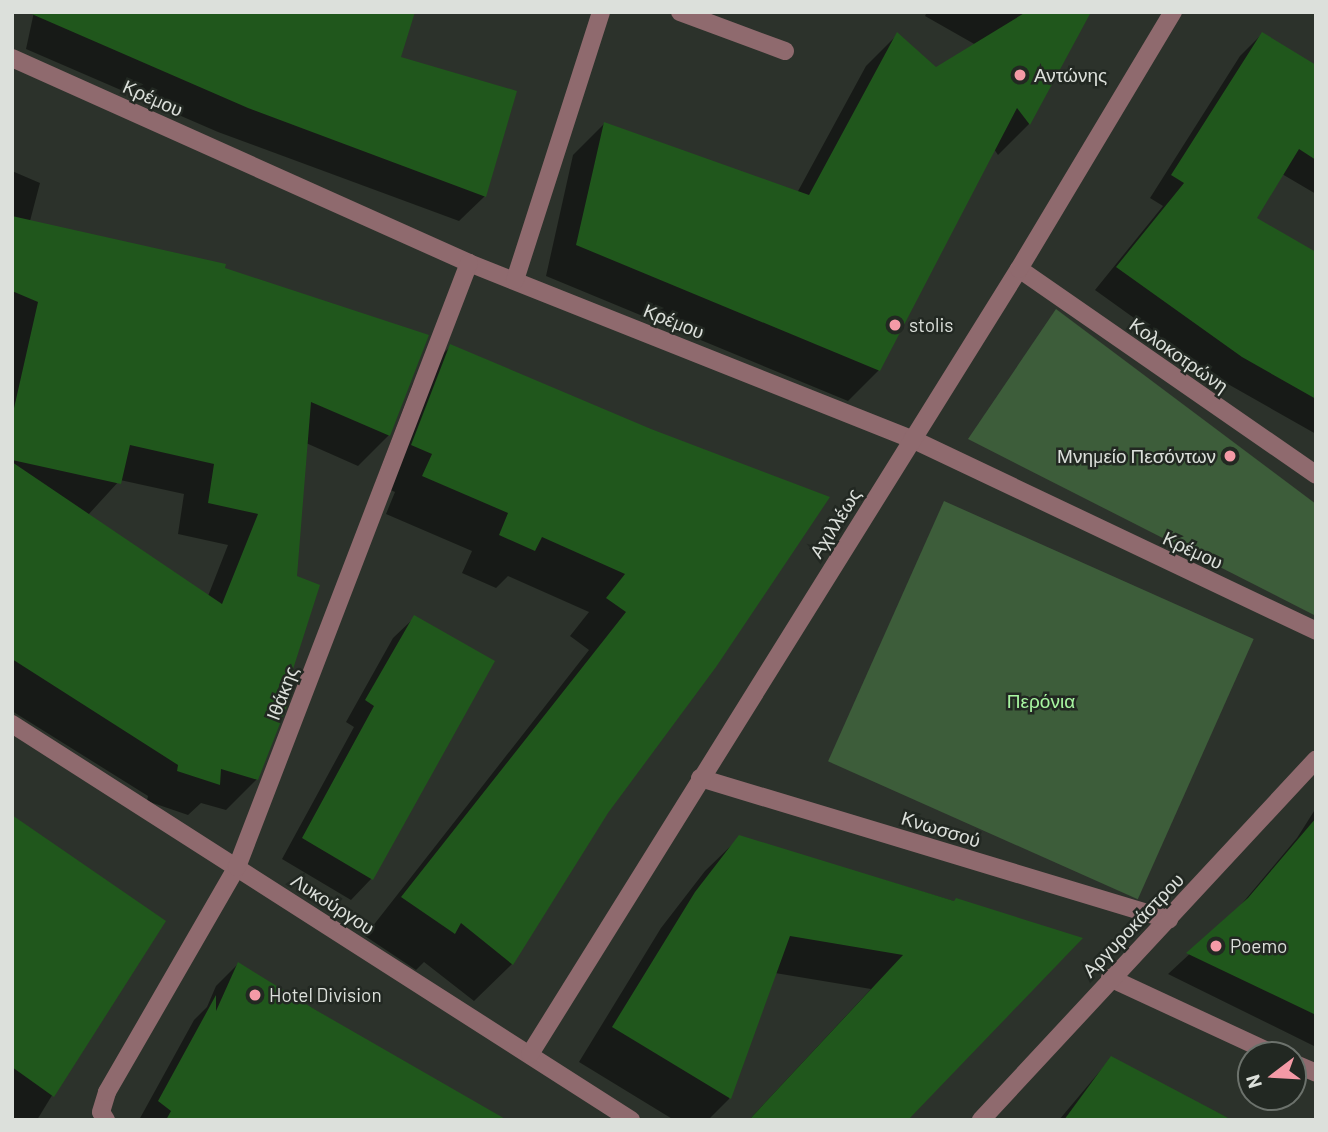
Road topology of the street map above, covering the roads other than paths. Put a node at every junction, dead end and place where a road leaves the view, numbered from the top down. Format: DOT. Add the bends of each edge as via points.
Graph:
graph roads {
  1 [pos="601,12"];
  2 [pos="681,12"];
  3 [pos="1173,12"];
  4 [pos="785,51"];
  5 [pos="12,58"];
  6 [pos="470,263"];
  7 [pos="1019,269"];
  8 [pos="515,281"];
  9 [pos="912,439"];
  10 [pos="1316,475"];
  11 [pos="1316,631"];
  12 [pos="12,724"];
  13 [pos="1316,759"];
  14 [pos="701,778"];
  15 [pos="237,867"];
  16 [pos="1169,920"];
  17 [pos="1110,978"];
  18 [pos="1246,1041"];
  19 [pos="530,1054"];
  20 [pos="106,1120"];
  21 [pos="631,1120"];
  22 [pos="981,1120"];
  1 -- 8 [label="street"];
  2 -- 4 [label="street"];
  3 -- 7 [label="street, Αχιλλέως"];
  5 -- 6 [label="street, Κρέμου"];
  6 -- 8 [label="street, Κρέμου"];
  6 -- 15 [label="street, Ιθάκης"];
  7 -- 9 [label="street, Αχιλλέως"];
  7 -- 10 [label="street, Κολοκοτρώνη"];
  8 -- 9 [label="street, Κρέμου"];
  9 -- 11 [label="street, Κρέμου"];
  9 -- 14 [label="street, Αχιλλέως"];
  12 -- 15 [label="street, Λυκούργου"];
  13 -- 16 [label="street, Αργυροκάστρου"];
  14 -- 16 [label="street, Κνωσσού"];
  14 -- 19 [label="street, Αχιλλέως"];
  15 -- 19 [label="street, Λυκούργου"];
  15 -- 20 [label="street, Ιθάκης" via="107,1093 101,1112"];
  16 -- 17 [label="street, Αργυροκάστρου"];
  17 -- 18 [label="street"];
  17 -- 22 [label="street, Αργυροκάστρου"];
  19 -- 21 [label="street, Λυκούργου"];
}
